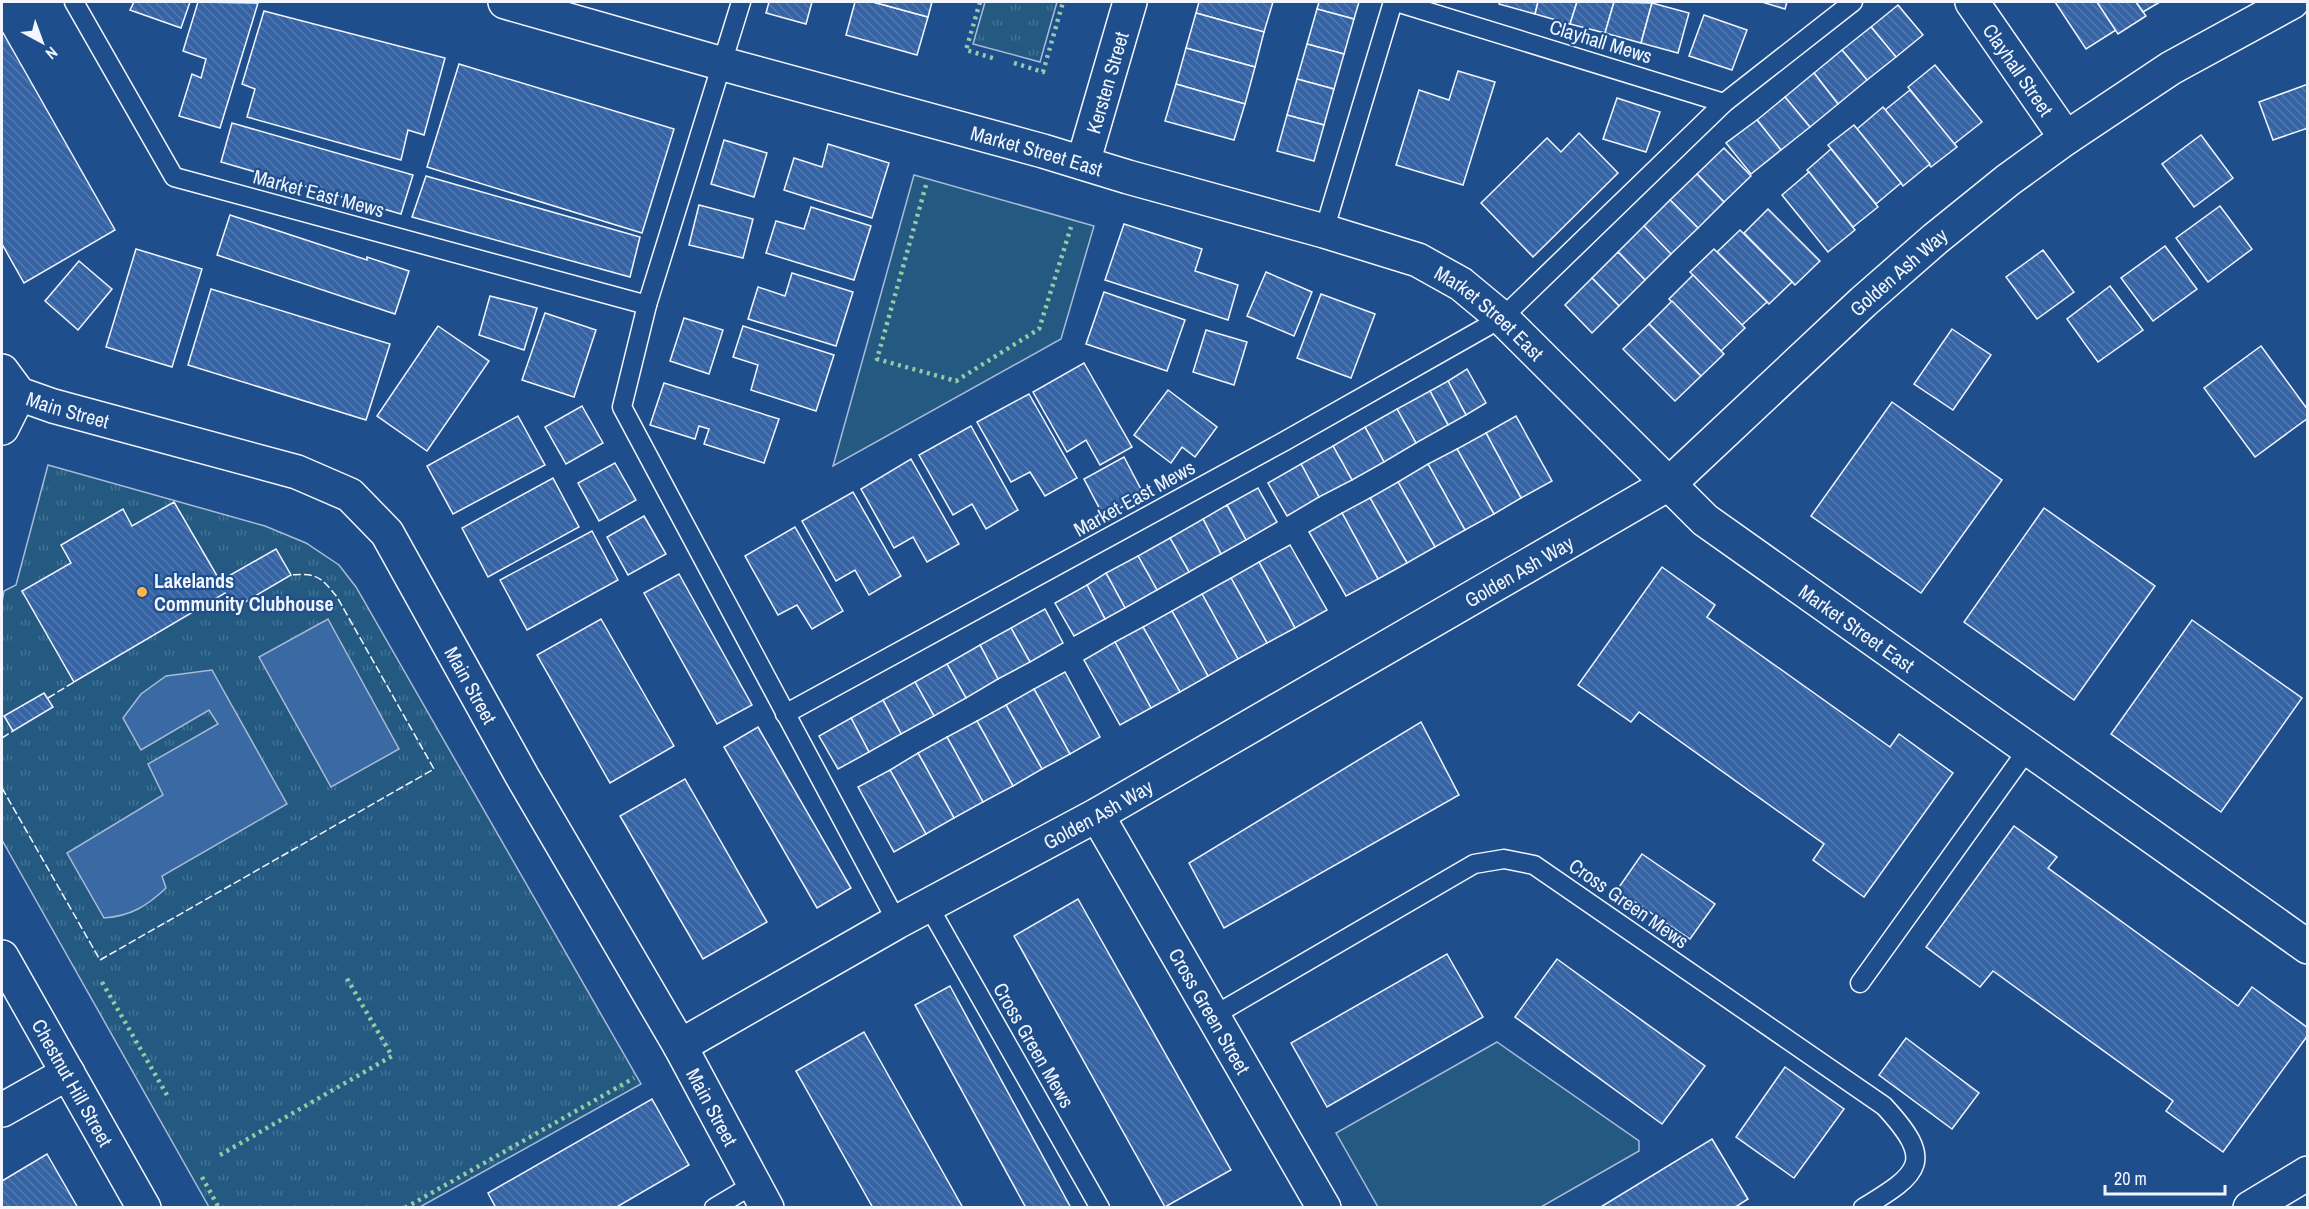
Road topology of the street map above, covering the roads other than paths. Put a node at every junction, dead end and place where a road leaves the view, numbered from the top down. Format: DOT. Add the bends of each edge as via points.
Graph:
graph roads {
  1 [pos="74,2"];
  2 [pos="505,2"];
  3 [pos="741,2"];
  4 [pos="1130,2"];
  5 [pos="1395,2"];
  6 [pos="1853,2"];
  7 [pos="1972,2"];
  8 [pos="2292,2"];
  9 [pos="723,64"];
  10 [pos="1724,102"];
  11 [pos="2066,138"];
  12 [pos="1083,163"];
  13 [pos="1324,231"];
  14 [pos="647,305"];
  15 [pos="1502,318"];
  16 [pos="10,382"];
  17 [pos="2,428"];
  18 [pos="1670,483"];
  19 [pos="785,714"];
  20 [pos="2028,749"];
  21 [pos="1097,815"];
  22 [pos="928,905"];
  23 [pos="897,922"];
  24 [pos="2307,947"];
  25 [pos="2,957"];
  26 [pos="1860,982"];
  27 [pos="1214,1016"];
  28 [pos="680,1046"];
  29 [pos="68,1073"];
  30 [pos="2,1110"];
  31 [pos="2307,1173"];
  32 [pos="761,1196"];
  33 [pos="144,1208"];
  34 [pos="714,1208"];
  35 [pos="1100,1208"];
  36 [pos="1324,1208"];
  37 [pos="1863,1208"];
  38 [pos="2250,1208"];
  1 -- 14 [label="lane, Market East Mews" via="174,177"];
  2 -- 9 [label="street, Market Street East"];
  3 -- 9 [label="lane"];
  4 -- 12 [label="street, Kersten Street"];
  5 -- 10 [label="lane, Clayhall Mews"];
  5 -- 13 [label="lane, Clayhall Mews"];
  6 -- 10 [label="lane"];
  7 -- 11 [label="street, Clayhall Street"];
  8 -- 11 [label="street, Golden Ash Way" via="2171,68"];
  9 -- 12 [label="street, Market Street East"];
  9 -- 14 [label="lane"];
  10 -- 15 [label="lane"];
  11 -- 18 [label="street, Golden Ash Way" via="1999,188 1872,294"];
  12 -- 13 [label="street, Market Street East"];
  13 -- 15 [label="street, Market Street East" via="1418,260 1461,284"];
  14 -- 19 [label="lane" via="622,407"];
  15 -- 18 [label="street, Market Street East"];
  15 -- 19 [label="lane, Market East Mews"];
  16 -- 17 [label="street"];
  16 -- 28 [label="street, Main Street" via="53,406 297,472 350,495 387,533 522,776"];
  18 -- 20 [label="street, Market Street East" via="1705,520"];
  18 -- 21 [label="street, Golden Ash Way"];
  19 -- 23 [label="lane"];
  20 -- 24 [label="street, Market Street East"];
  20 -- 26 [label="lane"];
  21 -- 22 [label="street, Golden Ash Way"];
  21 -- 27 [label="street, Cross Green Street"];
  22 -- 23 [label="street, Golden Ash Way"];
  22 -- 35 [label="lane, Cross Green Mews"];
  23 -- 28 [label="street, Golden Ash Way"];
  25 -- 29 [label="street, Chestnut Hill Street"];
  27 -- 36 [label="street, Cross Green Street"];
  27 -- 37 [label="lane, Cross Green Mews" via="1474,864 1504,859 1534,865 1884,1106 1904,1127 1916,1154 1913,1173"];
  28 -- 32 [label="street, Main Street"];
  29 -- 30 [label="street"];
  29 -- 33 [label="street, Chestnut Hill Street"];
  31 -- 38 [label="street"];
  32 -- 34 [label="lane"];
}
